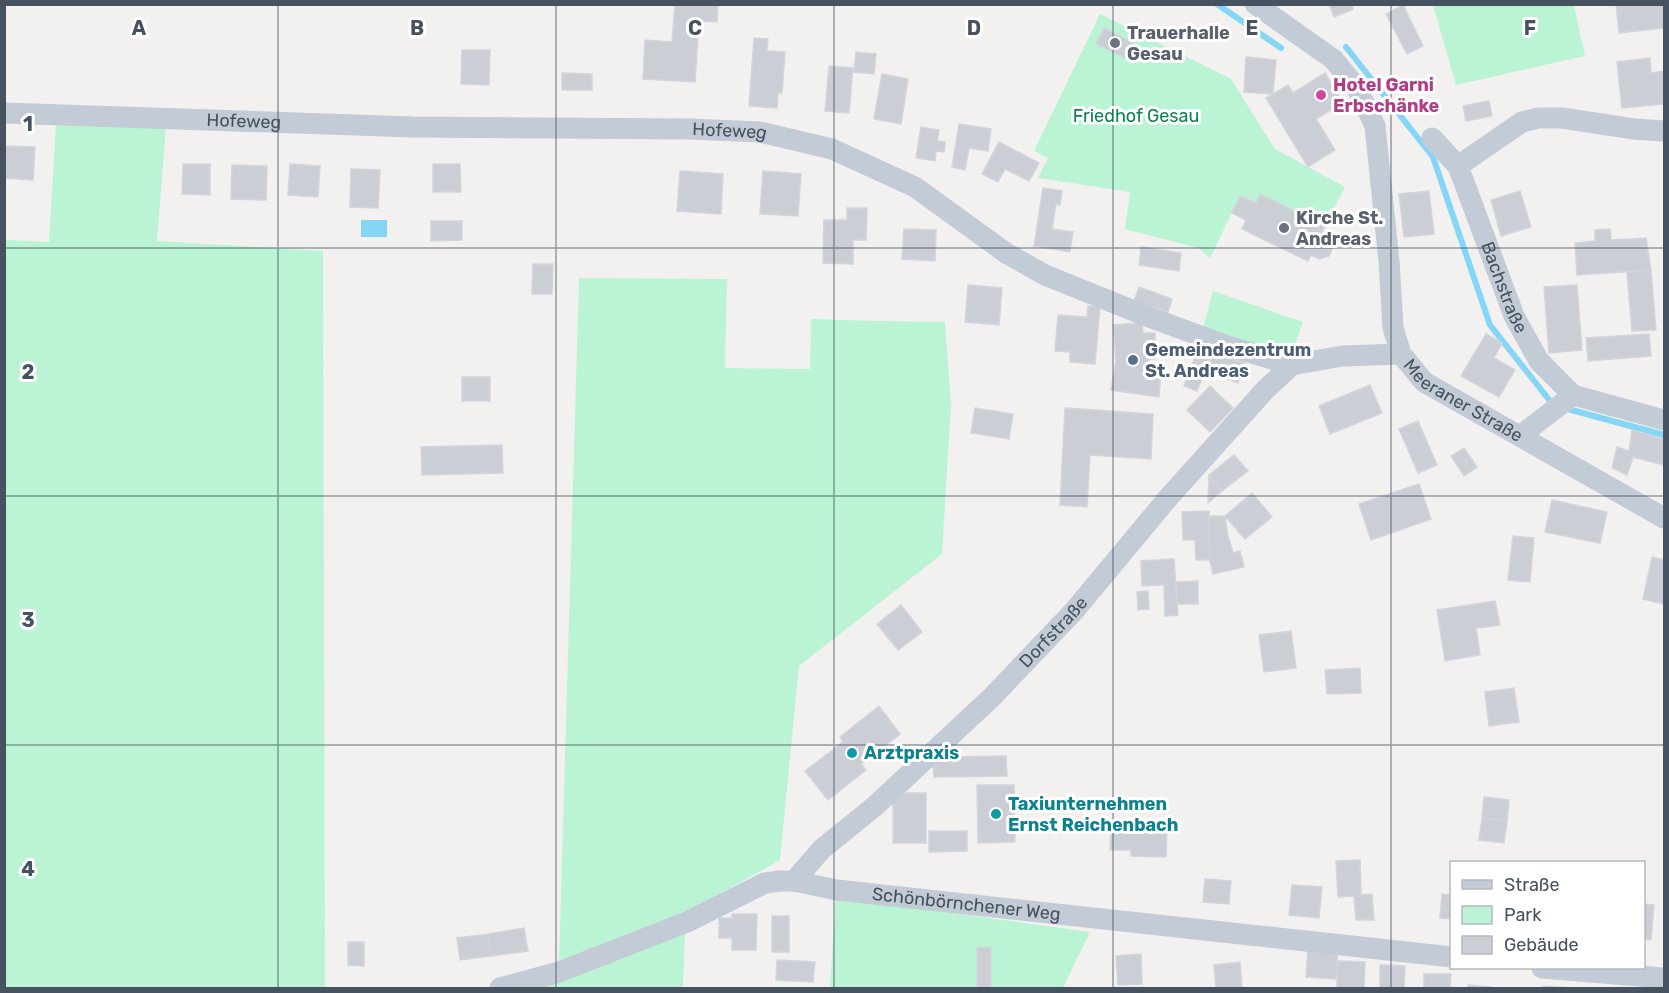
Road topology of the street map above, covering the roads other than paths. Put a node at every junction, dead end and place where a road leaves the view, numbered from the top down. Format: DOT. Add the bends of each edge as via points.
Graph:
graph roads {
  1 [pos="1256,4"];
  2 [pos="1285,13"];
  3 [pos="4,113"];
  4 [pos="1665,131"];
  5 [pos="1432,138"];
  6 [pos="1458,166"];
  7 [pos="1401,354"];
  8 [pos="1292,365"];
  9 [pos="1562,403"];
  10 [pos="1665,420"];
  11 [pos="1520,436"];
  12 [pos="1665,518"];
  13 [pos="794,881"];
  14 [pos="1450,957"];
  15 [pos="1554,969"];
  16 [pos="1665,978"];
  17 [pos="500,988"];
  1 -- 2 [label="street, Meeraner Straße"];
  2 -- 7 [label="street, Meeraner Straße" via="1357,88 1375,126 1393,328"];
  3 -- 8 [label="street, Hofeweg" via="413,127 760,132 832,148 915,187 1006,253 1045,275 1167,324"];
  4 -- 6 [label="street" via="1538,118 1522,122"];
  5 -- 6 [label="street, Bachstraße"];
  6 -- 9 [label="street, Bachstraße" via="1514,316"];
  7 -- 8 [label="street, Hofeweg" via="1342,356"];
  7 -- 11 [label="street, Meeraner Straße" via="1424,382"];
  8 -- 13 [label="street, Dorfstraße" via="1266,388 1074,611 991,698 875,806 822,849"];
  9 -- 10 [label="street, Bachstraße"];
  9 -- 11 [label="street"];
  11 -- 12 [label="street, Meeraner Straße"];
  13 -- 14 [label="street, Schönbörnchener Weg" via="837,890"];
  13 -- 17 [label="street, Schönbörnchener Weg" via="765,883 687,922 559,972"];
  15 -- 16 [label="street"];
}
